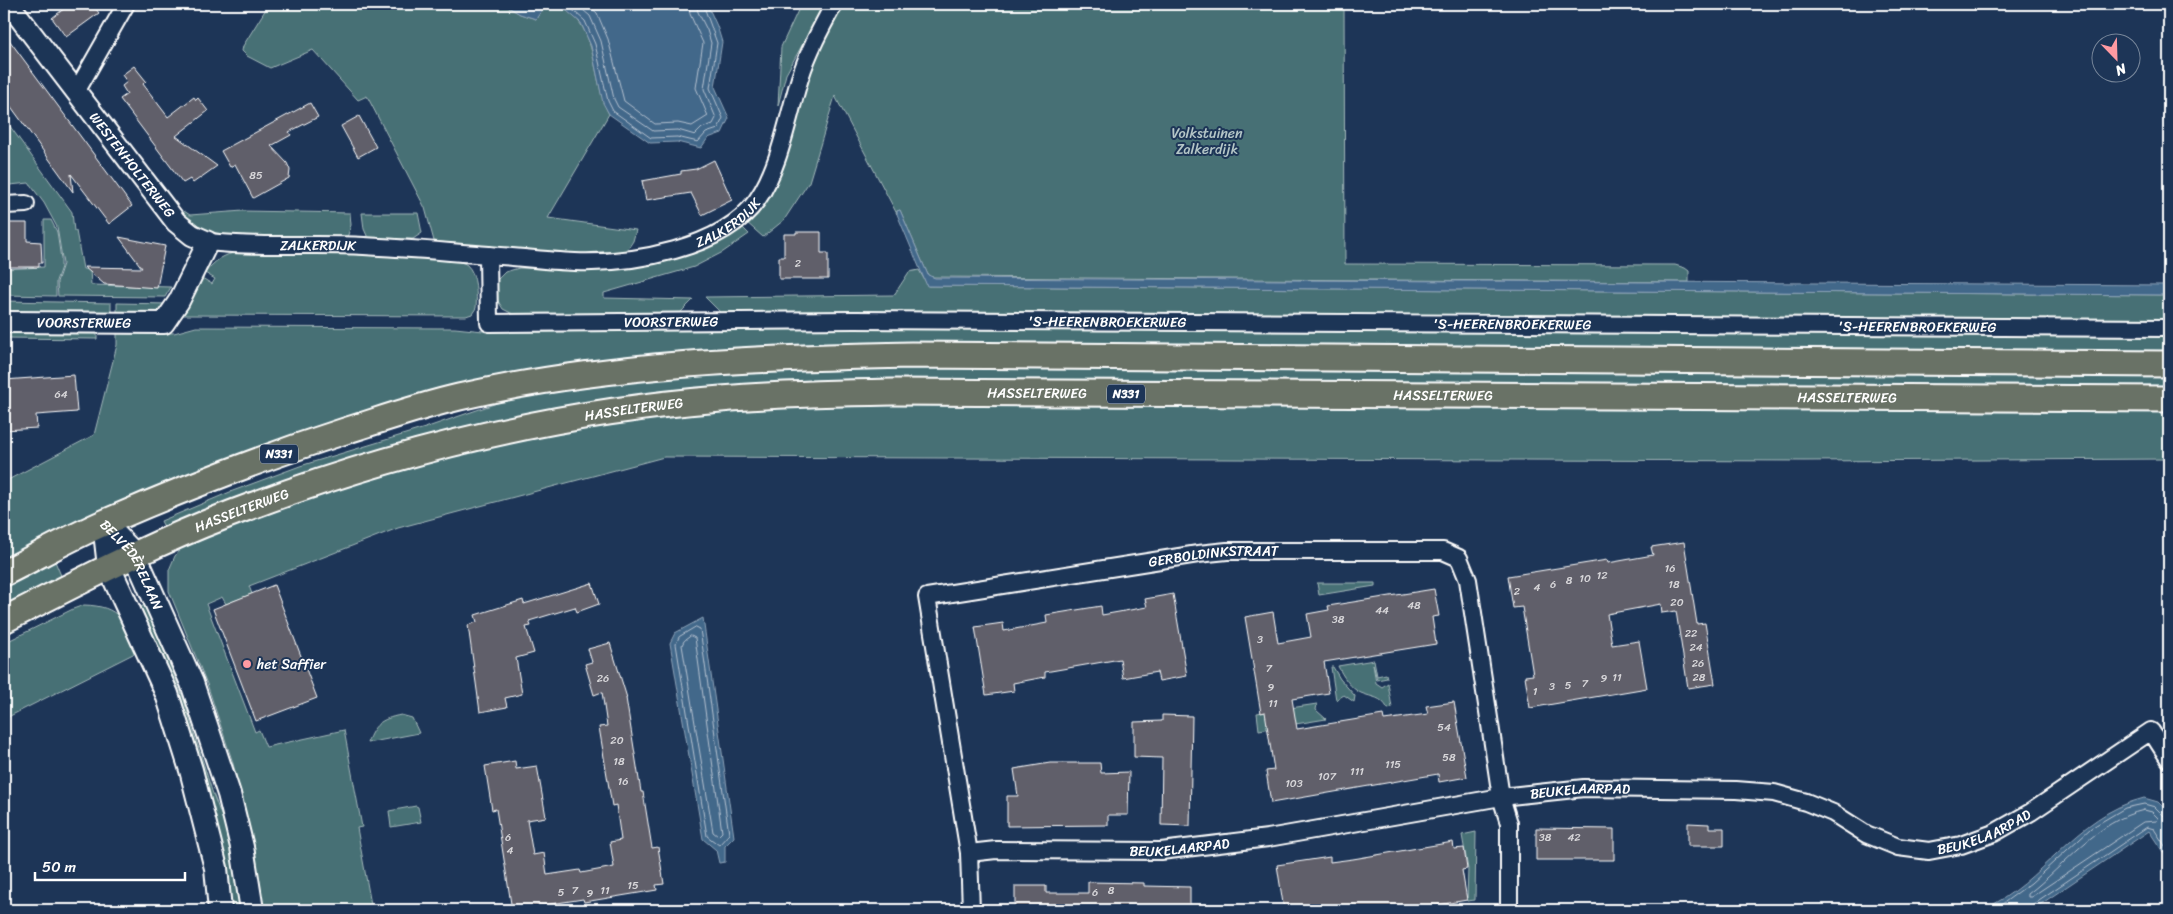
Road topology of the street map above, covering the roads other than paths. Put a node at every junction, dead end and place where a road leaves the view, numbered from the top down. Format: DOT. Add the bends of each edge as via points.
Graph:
graph roads {
  1 [pos="9,4"];
  2 [pos="126,4"];
  3 [pos="834,4"];
  4 [pos="76,92"];
  5 [pos="26,204"];
  6 [pos="4,205"];
  7 [pos="208,242"];
  8 [pos="488,255"];
  9 [pos="854,320"];
  10 [pos="4,322"];
  11 [pos="2169,328"];
  12 [pos="2169,364"];
  13 [pos="2169,400"];
  14 [pos="104,523"];
  15 [pos="135,555"];
  16 [pos="110,567"];
  17 [pos="4,572"];
  18 [pos="4,620"];
  19 [pos="2169,759"];
  20 [pos="1501,797"];
  21 [pos="969,853"];
  22 [pos="220,910"];
  23 [pos="252,910"];
  24 [pos="970,910"];
  25 [pos="1509,910"];
  1 -- 4 [label="street, WESTENHOLTERWEG"];
  2 -- 4 [label="street"];
  3 -- 8 [label="street, ZALKERDIJK" via="801,76 770,174 757,200 726,229 655,255 617,260 576,262"];
  4 -- 7 [label="street, WESTENHOLTERWEG" via="176,222"];
  5 -- 6 [label="street"];
  7 -- 8 [label="street, ZALKERDIJK" via="244,246 363,246"];
  7 -- 10 [label="street, VOORSTERWEG" via="179,301 164,323"];
  8 -- 9 [label="street, VOORSTERWEG" via="488,324"];
  9 -- 11 [label="street, 'S-HEERENBROEKERWEG"];
  12 -- 14 [label="main road, N331" via="921,356 738,360 592,374 458,398 314,441"];
  13 -- 15 [label="main road, HASSELTERWEG / N331" via="893,392 720,399 635,408 557,422 380,462 201,526"];
  14 -- 15 [label="main road, BELVÉDÈRELAAN"];
  14 -- 16 [label="main road, BELVÉDÈRELAAN"];
  14 -- 17 [label="main road, N331"];
  15 -- 16 [label="main road, HASSELTERWEG / N331"];
  15 -- 23 [label="main road, BELVÉDÈRELAAN" via="192,683 229,794"];
  16 -- 18 [label="main road, HASSELTERWEG / N331"];
  16 -- 22 [label="main road, BELVÉDÈRELAAN" via="173,712 216,868"];
  19 -- 20 [label="street, BEUKELAARPAD" via="2151,730 2031,812 1994,833 1961,845 1929,851 1898,847 1866,834 1833,813 1774,793 1584,788"];
  20 -- 21 [label="street, BEUKELAARPAD" via="1268,838 1161,851 996,850"];
  20 -- 21 [label="street, GERBOLDINKSTRAAT" via="1468,580 1459,558 1443,552 1227,551 1198,554 927,597"];
  20 -- 25 [label="street, GERBOLDINKSTRAAT" via="1509,823"];
  21 -- 24 [label="street, GERBOLDINKSTRAAT"];
}
